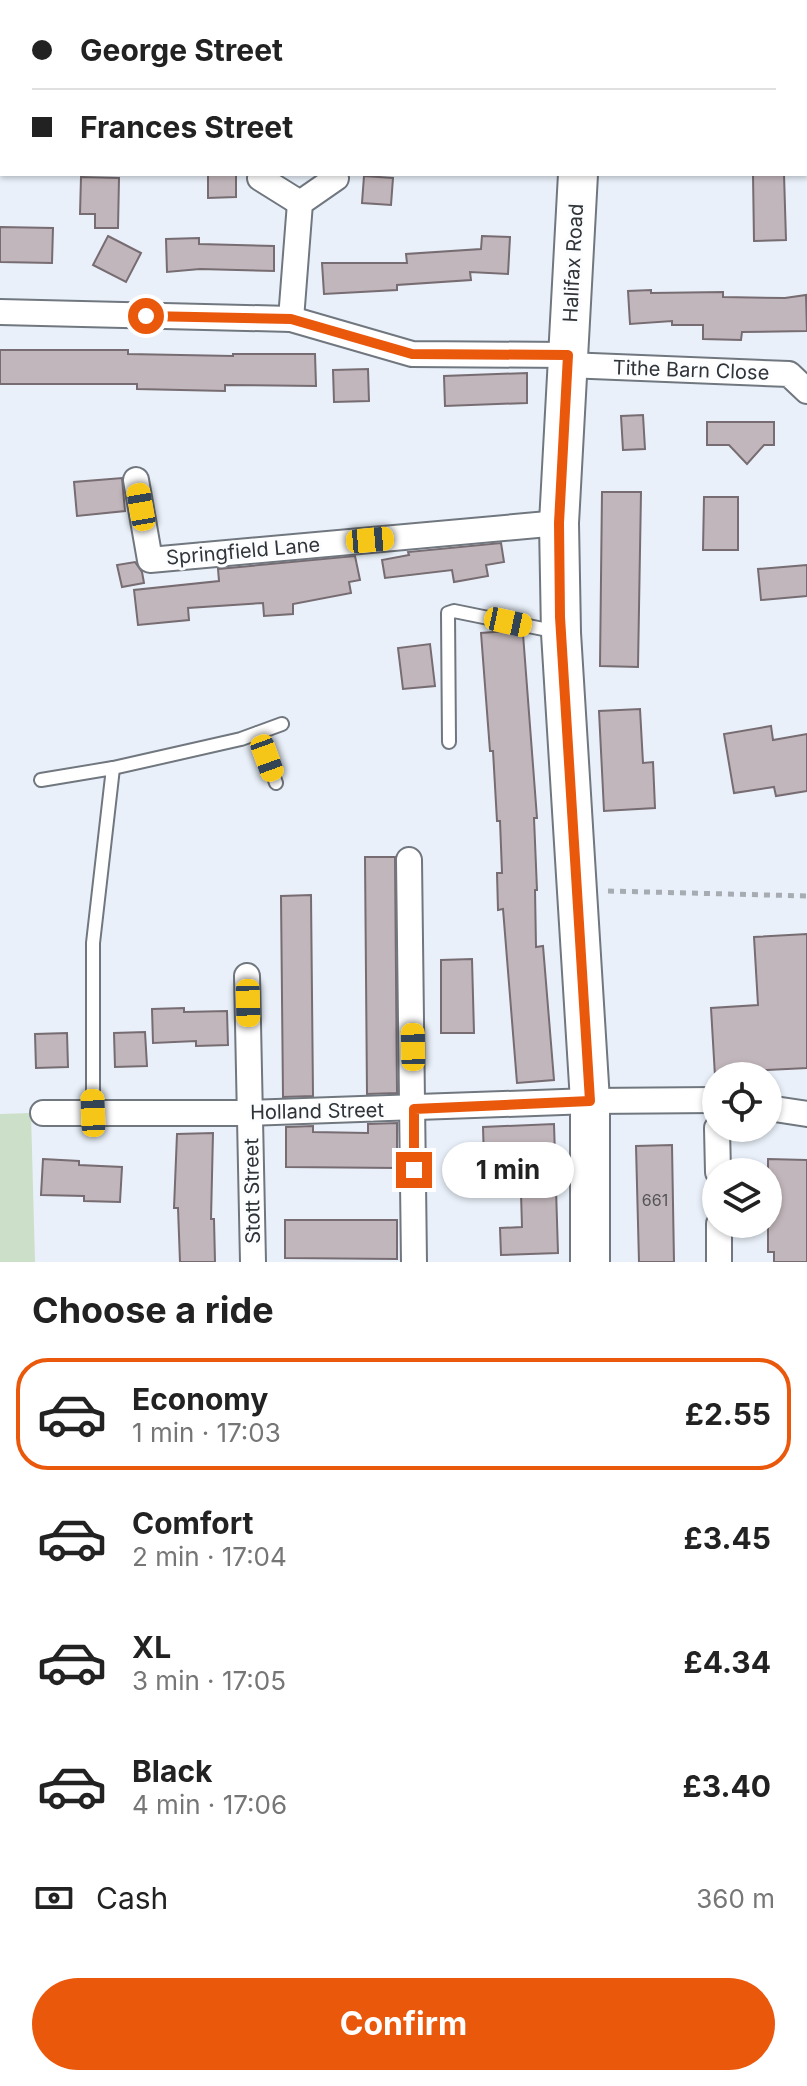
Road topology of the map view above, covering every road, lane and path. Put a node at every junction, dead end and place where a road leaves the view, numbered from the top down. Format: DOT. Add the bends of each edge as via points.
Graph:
graph roads {
  1 [pos="578,176"];
  2 [pos="260,178"];
  3 [pos="336,178"];
  4 [pos="300,203"];
  5 [pos="0,312"];
  6 [pos="291,319"];
  7 [pos="568,360"];
  8 [pos="807,391"];
  9 [pos="136,480"];
  10 [pos="559,523"];
  11 [pos="561,633"];
  12 [pos="282,724"];
  13 [pos="258,733"];
  14 [pos="449,742"];
  15 [pos="113,768"];
  16 [pos="41,780"];
  17 [pos="276,783"];
  18 [pos="409,860"];
  19 [pos="577,890"];
  20 [pos="807,896"];
  21 [pos="247,976"];
  22 [pos="702,1100"];
  23 [pos="590,1101"];
  24 [pos="414,1109"];
  25 [pos="782,1110"];
  26 [pos="43,1113"];
  27 [pos="93,1113"];
  28 [pos="250,1113"];
  29 [pos="807,1114"];
  30 [pos="719,1238"];
  31 [pos="253,1262"];
  32 [pos="414,1262"];
  33 [pos="590,1262"];
  34 [pos="719,1262"];
  1 -- 7 [label="highway, Halifax Road"];
  2 -- 4 [label="street"];
  3 -- 4 [label="street"];
  4 -- 6 [label="street"];
  5 -- 6 [label="street, Tithe Barn Close"];
  6 -- 7 [label="street, Tithe Barn Close" via="412,354"];
  7 -- 8 [label="street, Tithe Barn Close" via="789,374"];
  7 -- 10 [label="highway, Halifax Road"];
  9 -- 10 [label="street, Springfield Lane" via="150,560"];
  10 -- 11 [label="highway, Halifax Road"];
  11 -- 14 [label="lane" via="448,613"];
  11 -- 19 [label="highway, Halifax Road"];
  12 -- 13 [label="lane"];
  13 -- 15 [label="lane"];
  13 -- 17 [label="lane"];
  15 -- 16 [label="lane"];
  15 -- 27 [label="lane" via="93,943"];
  18 -- 24 [label="street"];
  19 -- 20 [label="path"];
  19 -- 23 [label="highway, Halifax Road"];
  21 -- 28 [label="street, Stott Street"];
  22 -- 23 [label="street, Holland Street"];
  23 -- 24 [label="street, Holland Street"];
  23 -- 33 [label="highway, Halifax Road"];
  24 -- 28 [label="street, Holland Street"];
  24 -- 32 [label="street"];
  25 -- 29 [label="street"];
  26 -- 27 [label="street, Holland Street"];
  27 -- 28 [label="street, Holland Street"];
  28 -- 31 [label="street, Stott Street"];
  30 -- 34 [label="street"];
}
